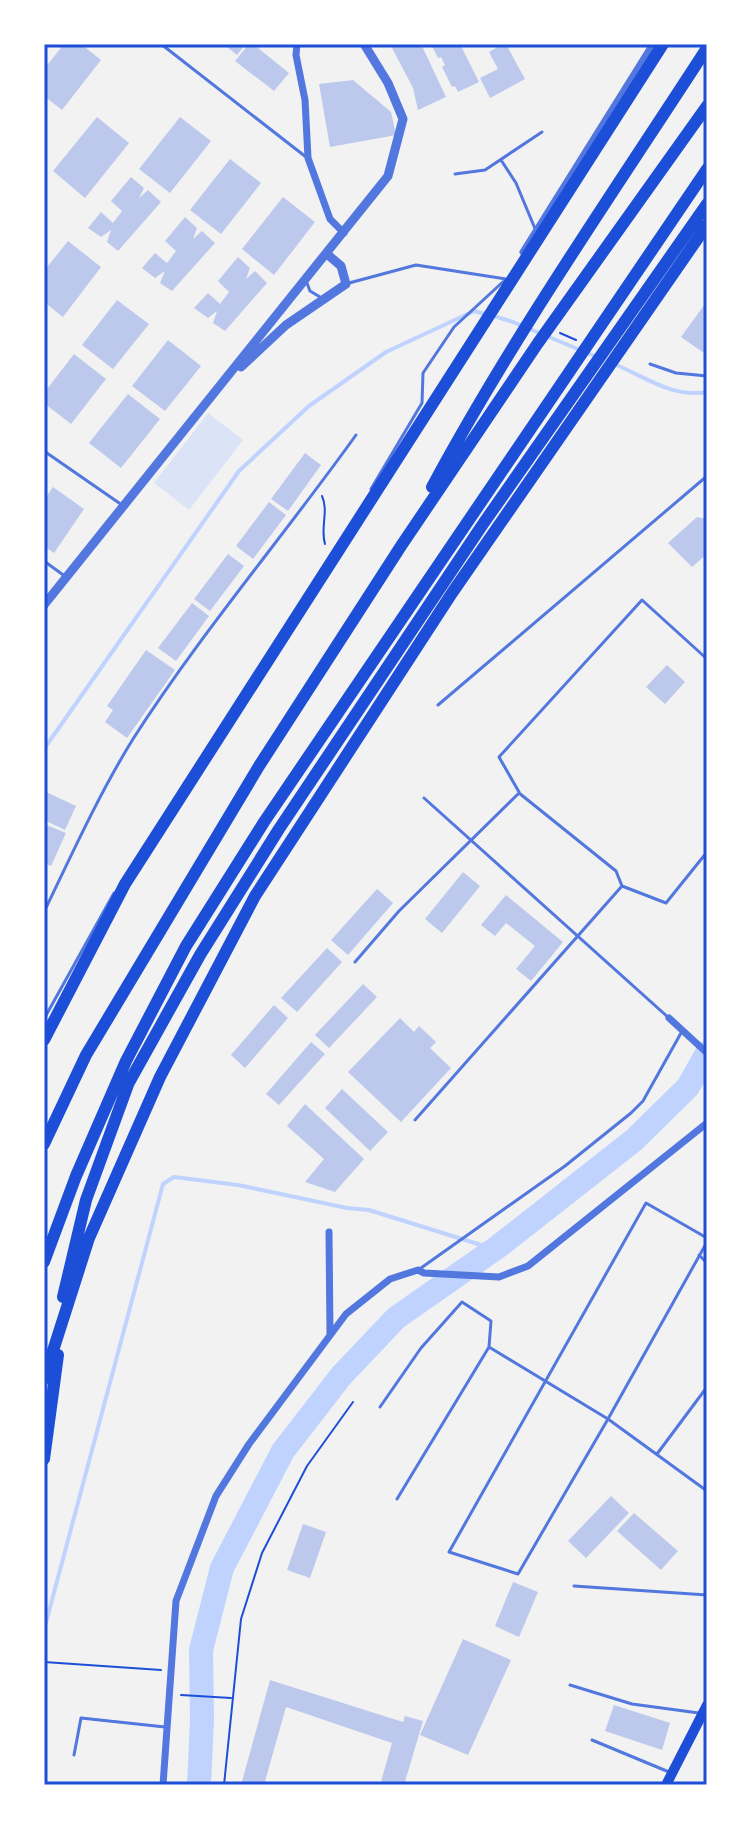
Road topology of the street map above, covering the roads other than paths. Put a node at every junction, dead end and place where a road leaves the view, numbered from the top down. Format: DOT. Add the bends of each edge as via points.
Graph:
graph roads {
  1 [pos="161,44"];
  2 [pos="297,44"];
  3 [pos="364,44"];
  4 [pos="653,44"];
  5 [pos="663,44"];
  6 [pos="707,48"];
  7 [pos="707,106"];
  8 [pos="542,132"];
  9 [pos="308,158"];
  10 [pos="501,160"];
  11 [pos="707,169"];
  12 [pos="455,174"];
  13 [pos="707,204"];
  14 [pos="707,225"];
  15 [pos="536,231"];
  16 [pos="344,233"];
  17 [pos="327,254"];
  18 [pos="306,279"];
  19 [pos="506,279"];
  20 [pos="346,284"];
  21 [pos="323,299"];
  22 [pos="650,364"];
  23 [pos="707,376"];
  24 [pos="218,388"];
  25 [pos="356,435"];
  26 [pos="44,451"];
  27 [pos="707,476"];
  28 [pos="122,505"];
  29 [pos="401,546"];
  30 [pos="44,561"];
  31 [pos="66,577"];
  32 [pos="44,605"];
  33 [pos="707,659"];
  34 [pos="438,705"];
  35 [pos="519,793"];
  36 [pos="424,798"];
  37 [pos="471,840"];
  38 [pos="707,852"];
  39 [pos="622,886"];
  40 [pos="44,912"];
  41 [pos="579,937"];
  42 [pos="186,946"];
  43 [pos="355,962"];
  44 [pos="669,1018"];
  45 [pos="44,1019"];
  46 [pos="685,1032"];
  47 [pos="44,1040"];
  48 [pos="707,1053"];
  49 [pos="86,1055"];
  50 [pos="127,1086"];
  51 [pos="415,1120"];
  52 [pos="707,1123"];
  53 [pos="44,1131"];
  54 [pos="44,1144"];
  55 [pos="329,1232"];
  56 [pos="707,1240"];
  57 [pos="699,1255"];
  58 [pos="71,1261"];
  59 [pos="44,1262"];
  60 [pos="707,1263"];
  61 [pos="421,1271"];
  62 [pos="331,1337"];
  63 [pos="489,1347"];
  64 [pos="44,1379"];
  65 [pos="546,1381"];
  66 [pos="707,1387"];
  67 [pos="44,1389"];
  68 [pos="380,1407"];
  69 [pos="608,1419"];
  70 [pos="656,1454"];
  71 [pos="44,1459"];
  72 [pos="707,1491"];
  73 [pos="397,1499"];
  74 [pos="574,1586"];
  75 [pos="707,1595"];
  76 [pos="570,1685"];
  77 [pos="705,1710"];
  78 [pos="165,1727"];
  79 [pos="592,1740"];
  80 [pos="74,1755"];
  81 [pos="672,1773"];
  82 [pos="163,1785"];
  83 [pos="666,1785"];
  1 -- 9 [label="lane"];
  2 -- 9 [label="street"];
  3 -- 16 [label="street" via="403,119 388,176"];
  4 -- 15 [label="street"];
  5 -- 47 [label="highway" via="125,884"];
  6 -- 29 [label="highway" via="475,406"];
  7 -- 29 [label="highway"];
  8 -- 10 [label="lane"];
  9 -- 16 [label="street" via="330,219"];
  10 -- 12 [label="lane" via="485,170"];
  10 -- 15 [label="lane"];
  11 -- 42 [label="highway" via="264,822"];
  13 -- 50 [label="highway" via="483,524 279,829"];
  14 -- 64 [label="highway" via="452,593 255,896 160,1077 95,1225"];
  15 -- 19 [label="street"];
  16 -- 17 [label="street"];
  17 -- 18 [label="street"];
  17 -- 20 [label="street" via="341,266"];
  18 -- 21 [label="lane" via="310,291"];
  18 -- 24 [label="street"];
  19 -- 20 [label="lane" via="416,265"];
  19 -- 45 [label="lane" via="454,327 423,373 422,403 331,557 104,908"];
  20 -- 21 [label="street"];
  21 -- 24 [label="street" via="286,325"];
  22 -- 23 [label="lane"];
  24 -- 28 [label="street"];
  25 -- 40 [label="lane" via="131,742"];
  26 -- 28 [label="lane"];
  27 -- 34 [label="lane"];
  28 -- 31 [label="street"];
  29 -- 49 [label="highway" via="259,766"];
  30 -- 31 [label="lane"];
  31 -- 32 [label="street"];
  33 -- 35 [label="lane" via="642,600 499,757"];
  35 -- 37 [label="lane"];
  35 -- 39 [label="lane" via="616,871"];
  36 -- 37 [label="lane"];
  37 -- 41 [label="lane"];
  37 -- 43 [label="lane"];
  38 -- 39 [label="lane" via="666,903"];
  39 -- 41 [label="lane"];
  41 -- 44 [label="lane"];
  41 -- 51 [label="lane"];
  42 -- 50 [label="highway"];
  42 -- 59 [label="highway" via="126,1061"];
  44 -- 46 [label="street"];
  46 -- 48 [label="street"];
  46 -- 61 [label="lane" via="631,1113"];
  49 -- 53 [label="highway"];
  49 -- 54 [label="highway"];
  50 -- 58 [label="highway" via="91,1185"];
  52 -- 61 [label="street" via="528,1266 499,1277"];
  55 -- 62 [label="street"];
  56 -- 57 [label="lane"];
  56 -- 65 [label="lane" via="646,1203"];
  57 -- 60 [label="lane"];
  57 -- 69 [label="lane"];
  58 -- 67 [label="highway"];
  58 -- 71 [label="highway"];
  61 -- 62 [label="street" via="390,1279 346,1314"];
  62 -- 78 [label="street" via="216,1496 176,1601"];
  63 -- 65 [label="lane"];
  63 -- 68 [label="lane" via="491,1321 462,1302 421,1348"];
  63 -- 73 [label="lane"];
  65 -- 69 [label="lane"];
  65 -- 69 [label="lane" via="449,1552 518,1574"];
  66 -- 70 [label="lane"];
  69 -- 70 [label="lane"];
  70 -- 72 [label="lane"];
  74 -- 75 [label="lane"];
  76 -- 77 [label="lane" via="632,1704"];
  77 -- 81 [label="main road"];
  78 -- 80 [label="lane" via="81,1718"];
  78 -- 82 [label="street"];
  79 -- 81 [label="lane"];
  81 -- 83 [label="main road"];
}
